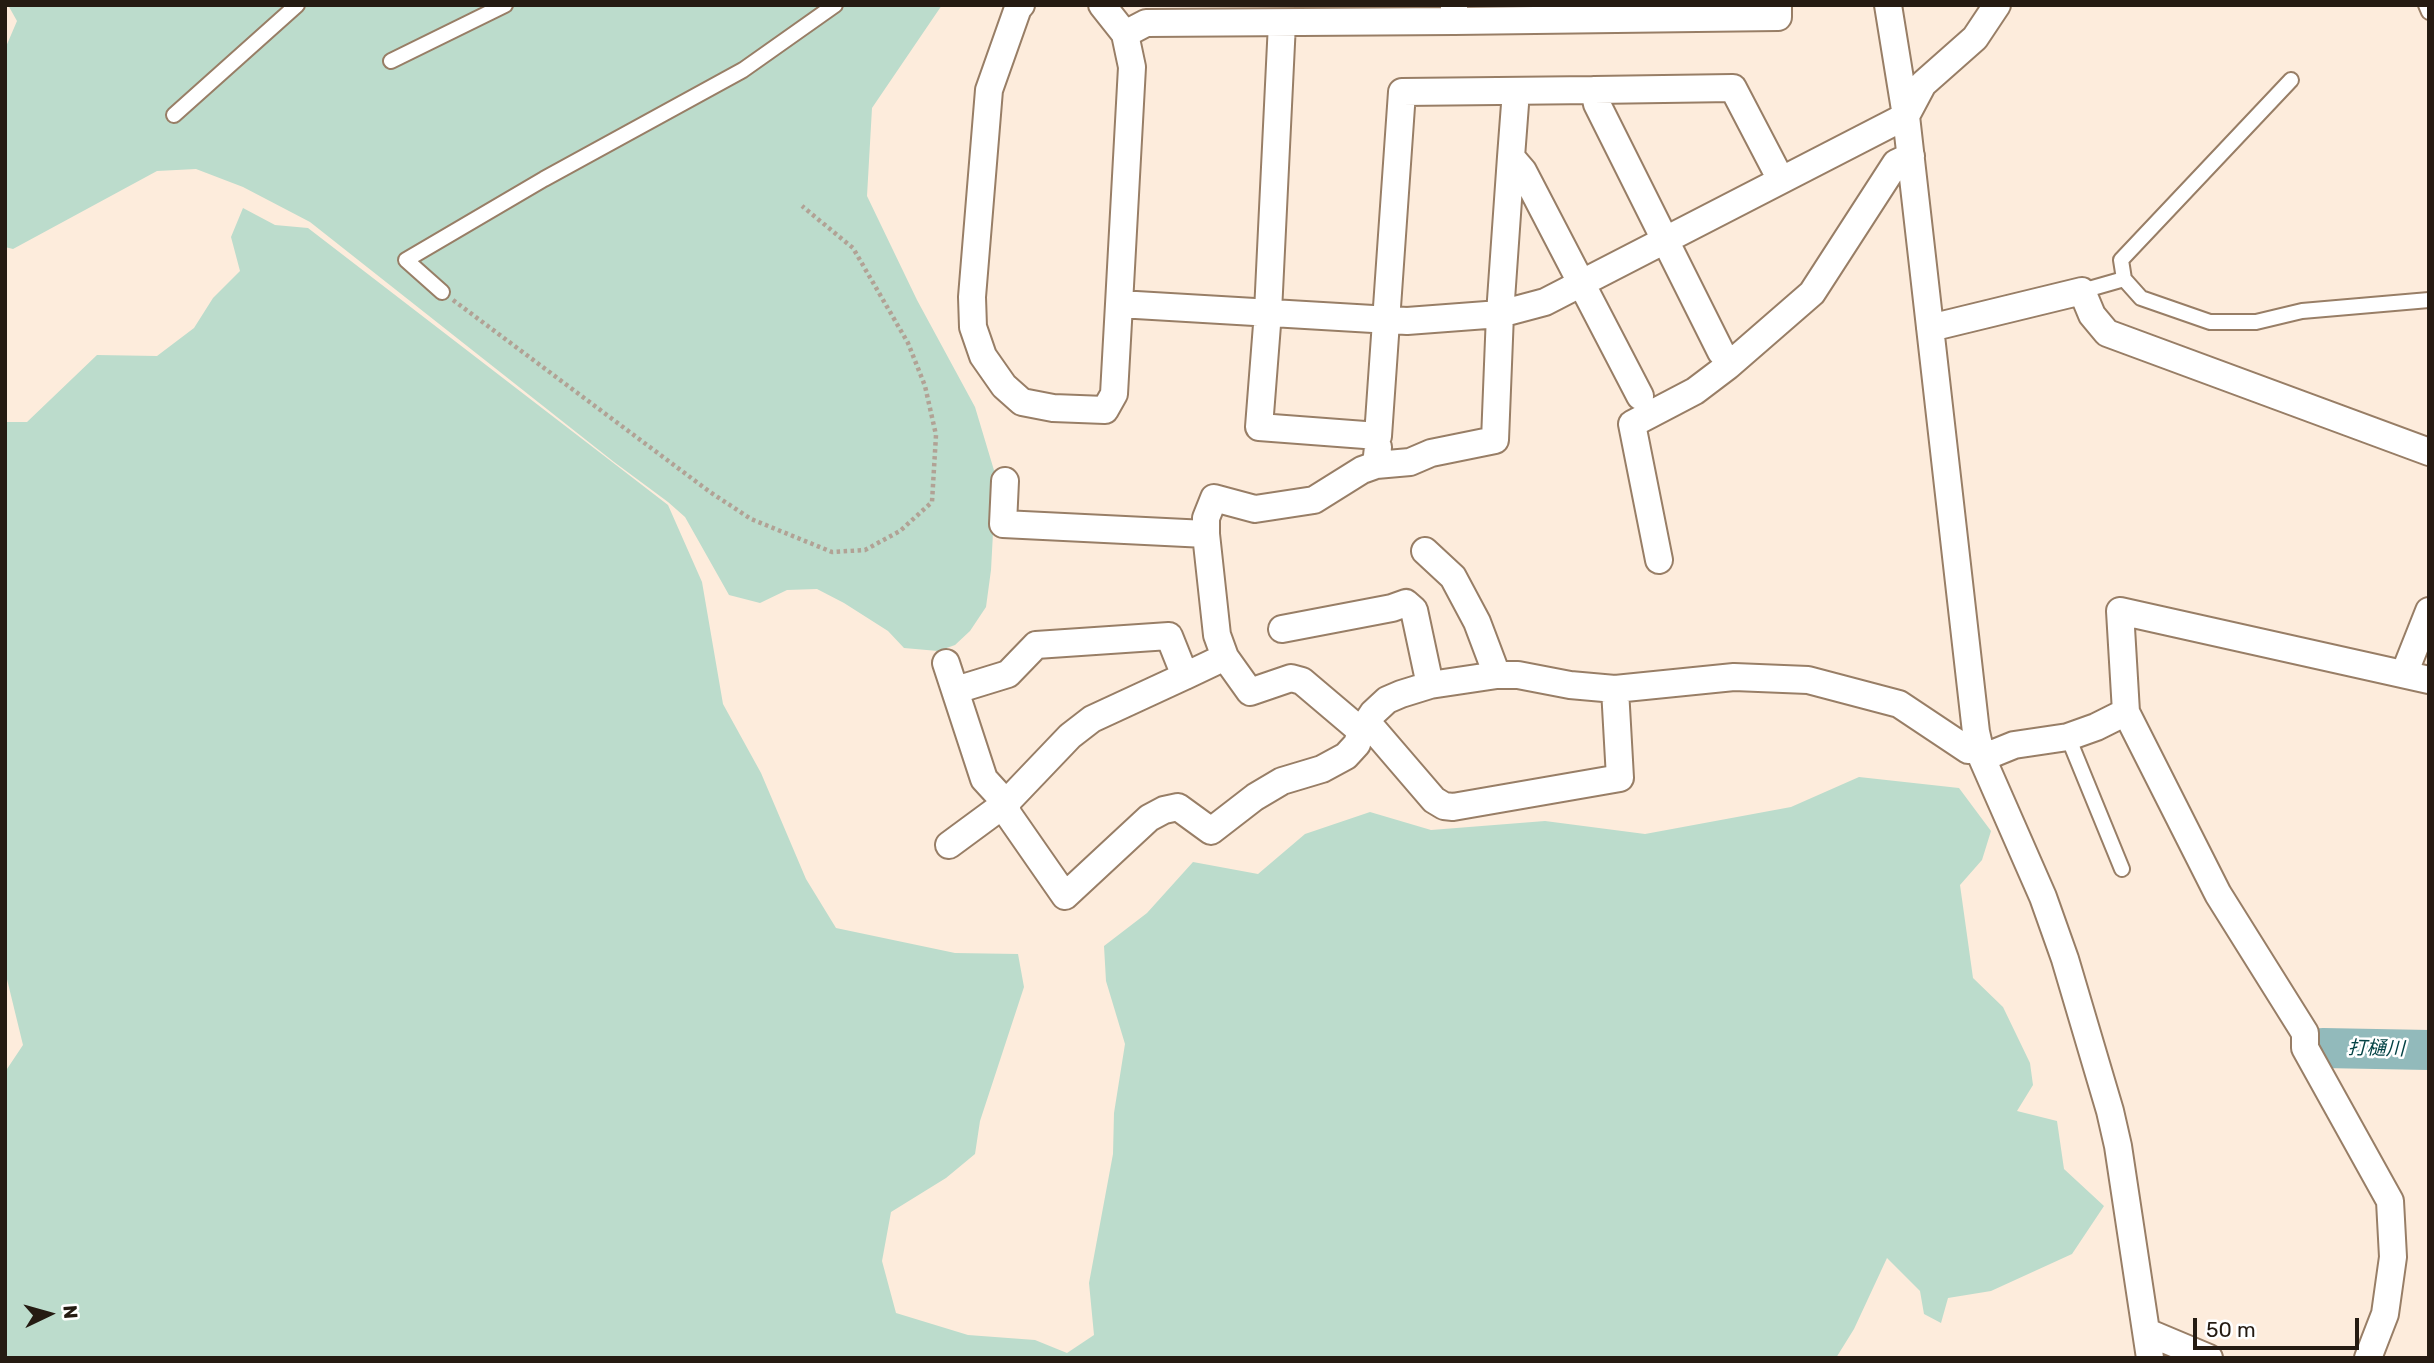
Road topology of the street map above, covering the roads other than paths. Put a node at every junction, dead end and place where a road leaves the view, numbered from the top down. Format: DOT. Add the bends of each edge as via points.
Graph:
graph roads {
  1 [pos="297,5"];
  2 [pos="505,5"];
  3 [pos="835,5"];
  4 [pos="1021,5"];
  5 [pos="1102,5"];
  6 [pos="1778,5"];
  7 [pos="1888,5"];
  8 [pos="1997,5"];
  9 [pos="2426,5"];
  10 [pos="2429,12"];
  11 [pos="1454,13"];
  12 [pos="1282,23"];
  13 [pos="1125,34"];
  14 [pos="391,61"];
  15 [pos="2291,80"];
  16 [pos="1594,90"];
  17 [pos="1516,91"];
  18 [pos="174,115"];
  19 [pos="1906,116"];
  20 [pos="1911,156"];
  21 [pos="1511,157"];
  22 [pos="1781,180"];
  23 [pos="1665,240"];
  24 [pos="2124,279"];
  25 [pos="1581,284"];
  26 [pos="2082,290"];
  27 [pos="442,292"];
  28 [pos="2429,300"];
  29 [pos="1119,304"];
  30 [pos="1268,312"];
  31 [pos="1500,314"];
  32 [pos="1387,319"];
  33 [pos="1930,328"];
  34 [pos="1721,352"];
  35 [pos="1640,396"];
  36 [pos="1378,436"];
  37 [pos="2429,452"];
  38 [pos="1376,465"];
  39 [pos="1005,481"];
  40 [pos="1206,534"];
  41 [pos="1425,551"];
  42 [pos="1659,560"];
  43 [pos="2429,611"];
  44 [pos="1282,629"];
  45 [pos="1225,657"];
  46 [pos="947,663"];
  47 [pos="1185,676"];
  48 [pos="1497,676"];
  49 [pos="2417,677"];
  50 [pos="1430,685"];
  51 [pos="1615,689"];
  52 [pos="956,690"];
  53 [pos="2126,712"];
  54 [pos="1364,726"];
  55 [pos="2068,737"];
  56 [pos="1981,754"];
  57 [pos="1006,803"];
  58 [pos="949,845"];
  59 [pos="2122,869"];
  60 [pos="2148,1345"];
  61 [pos="2209,1358"];
  62 [pos="2368,1358"];
  1 -- 18 [label="lane"];
  2 -- 14 [label="lane"];
  3 -- 27 [label="lane" via="744,70 406,260"];
  4 -- 29 [label="street" via="989,90 972,327 983,356 1022,402 1105,410 1114,394"];
  5 -- 13 [label="street"];
  6 -- 11 [label="street" via="1778,17"];
  7 -- 19 [label="street"];
  8 -- 19 [label="street" via="1975,38 1923,84"];
  9 -- 10 [label="lane"];
  11 -- 12 [label="street"];
  12 -- 13 [label="street" via="1146,23"];
  12 -- 30 [label="street"];
  13 -- 29 [label="street" via="1132,67"];
  15 -- 24 [label="lane" via="2121,260"];
  16 -- 17 [label="street"];
  16 -- 22 [label="street" via="1733,88"];
  16 -- 23 [label="street"];
  17 -- 21 [label="street"];
  17 -- 32 [label="street" via="1402,92"];
  19 -- 20 [label="street"];
  19 -- 22 [label="street"];
  20 -- 33 [label="street"];
  20 -- 42 [label="street" via="1896,163 1812,293 1695,391 1632,425"];
  21 -- 25 [label="street" via="1523,171"];
  21 -- 31 [label="street"];
  22 -- 23 [label="street"];
  23 -- 25 [label="street"];
  23 -- 34 [label="street"];
  24 -- 26 [label="lane"];
  24 -- 28 [label="lane" via="2141,298 2210,322 2256,322 2302,311"];
  25 -- 31 [label="street" via="1545,302"];
  25 -- 35 [label="street"];
  26 -- 33 [label="street"];
  26 -- 37 [label="street" via="2092,315 2107,333"];
  29 -- 30 [label="street"];
  30 -- 32 [label="street"];
  30 -- 36 [label="street" via="1259,427"];
  31 -- 32 [label="street"];
  31 -- 38 [label="street" via="1494,440 1410,462"];
  32 -- 36 [label="street"];
  33 -- 56 [label="street"];
  36 -- 38 [label="street"];
  38 -- 40 [label="street" via="1314,500 1255,509 1214,498"];
  39 -- 40 [label="street" via="1003,524"];
  40 -- 45 [label="street" via="1217,635"];
  41 -- 48 [label="street" via="1453,577 1477,622"];
  43 -- 49 [label="street"];
  44 -- 50 [label="street" via="1406,603 1415,610"];
  45 -- 47 [label="street"];
  45 -- 54 [label="street" via="1250,692 1291,678 1302,681"];
  46 -- 52 [label="street"];
  47 -- 52 [label="street" via="1168,636 1037,645 1008,674"];
  47 -- 57 [label="street" via="1092,719"];
  48 -- 50 [label="street"];
  48 -- 51 [label="street"];
  49 -- 53 [label="street" via="2120,611"];
  50 -- 54 [label="street" via="1387,700"];
  51 -- 54 [label="street" via="1620,778 1453,807 1434,800"];
  51 -- 56 [label="street" via="1734,677 1808,680 1899,704"];
  52 -- 57 [label="street" via="984,779"];
  53 -- 55 [label="street"];
  53 -- 62 [label="street" via="2218,894 2305,1033 2305,1048 2390,1201 2393,1257 2385,1314"];
  54 -- 57 [label="street" via="1346,756 1282,781 1211,831 1178,807 1149,818 1065,896 1008,814"];
  55 -- 56 [label="street"];
  55 -- 59 [label="lane"];
  56 -- 60 [label="street" via="2047,909 2110,1111"];
  57 -- 58 [label="street"];
  60 -- 61 [label="street"];
}
